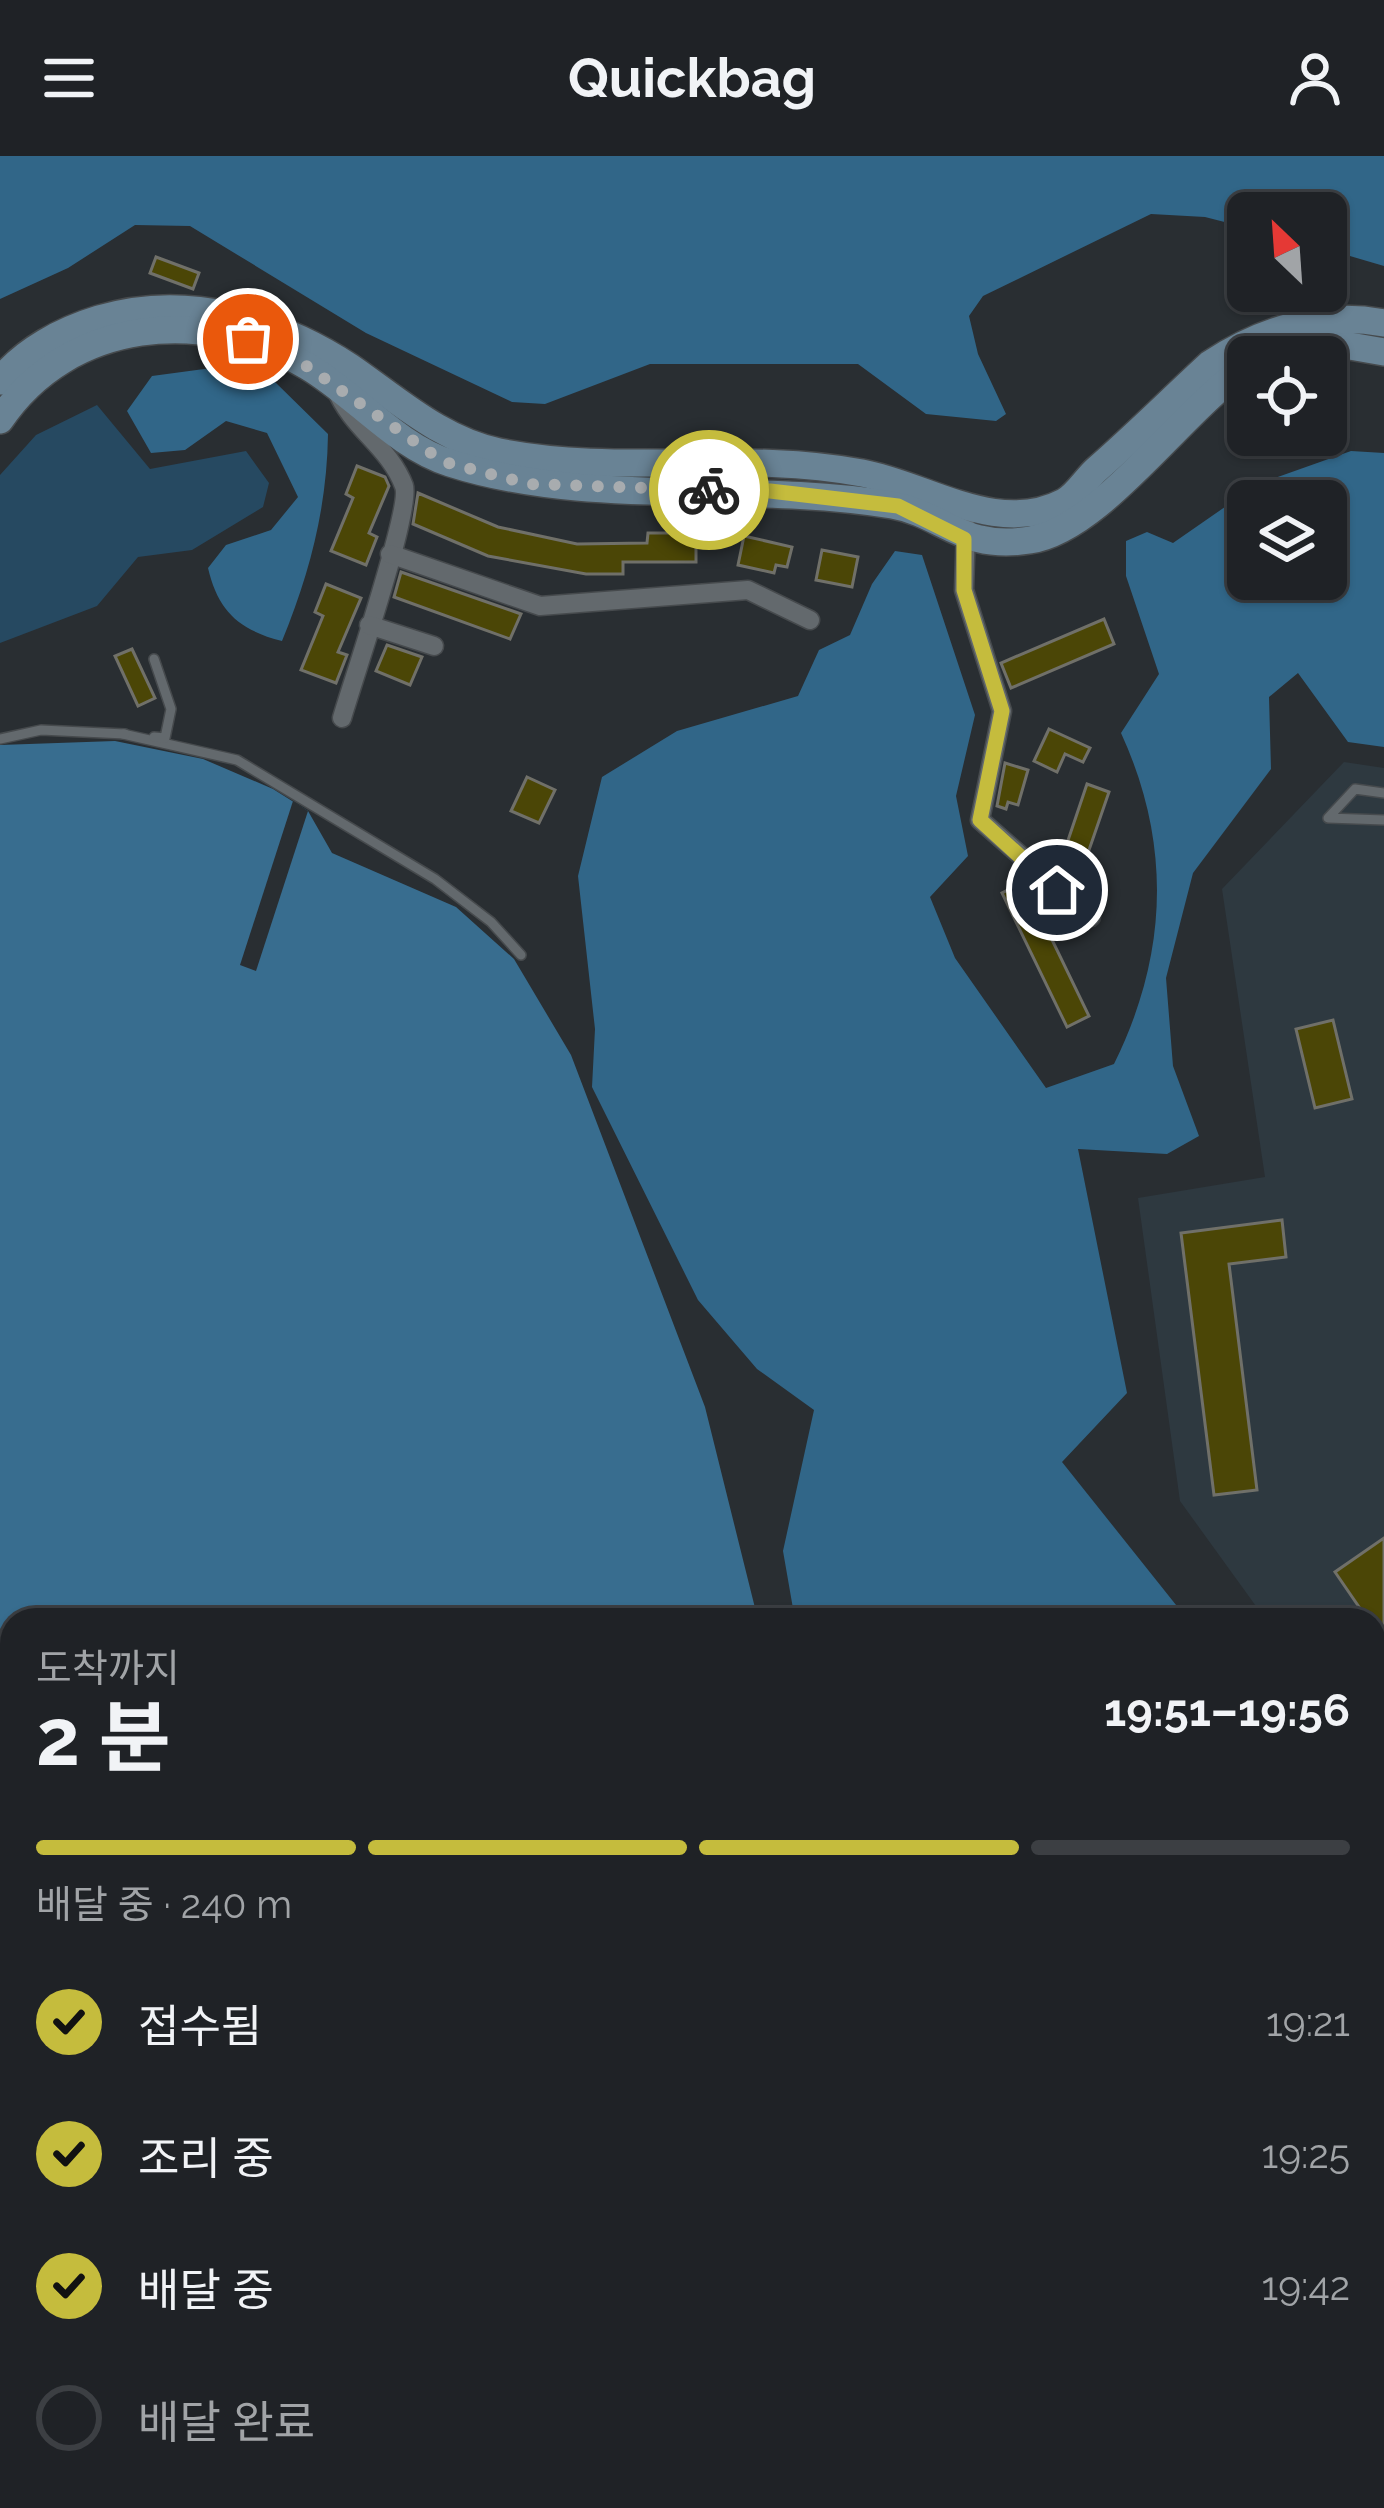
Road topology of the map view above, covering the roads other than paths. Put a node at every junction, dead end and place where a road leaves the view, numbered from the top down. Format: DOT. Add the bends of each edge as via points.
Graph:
graph roads {
  1 [pos="1384,323"];
  2 [pos="1347,346"];
  3 [pos="1384,352"];
  4 [pos="0,380"];
  5 [pos="335,385"];
  6 [pos="1227,385"];
  7 [pos="0,420"];
  8 [pos="969,510"];
  9 [pos="964,539"];
  10 [pos="391,554"];
  11 [pos="810,620"];
  12 [pos="369,625"];
  13 [pos="434,646"];
  14 [pos="154,659"];
  15 [pos="342,718"];
  16 [pos="123,734"];
  17 [pos="0,739"];
  18 [pos="1384,793"];
  19 [pos="1384,820"];
  20 [pos="1091,917"];
  21 [pos="521,955"];
  1 -- 8 [label="street" via="1272,330 1210,364 1064,502"];
  2 -- 3 [label="street"];
  4 -- 8 [label="street" via="77,326 157,307 205,310 312,345 453,439 495,451 584,461 783,462 910,482"];
  5 -- 7 [label="street" via="248,339 154,331 104,338 62,357 24,385"];
  5 -- 9 [label="street" via="444,462 529,484 770,491 898,506"];
  5 -- 10 [label="street" via="347,416 392,457 407,494"];
  6 -- 9 [label="street" via="1082,519 1031,540"];
  8 -- 9 [label="street"];
  9 -- 20 [label="street" via="964,590 1002,711 980,820"];
  10 -- 11 [label="street" via="540,606 748,590"];
  10 -- 12 [label="street"];
  12 -- 13 [label="street"];
  12 -- 15 [label="street"];
  14 -- 16 [label="lane" via="171,709 165,738"];
  16 -- 17 [label="lane" via="41,730"];
  16 -- 21 [label="lane" via="237,760 435,879"];
  18 -- 19 [label="lane" via="1355,789 1328,818"];
}
